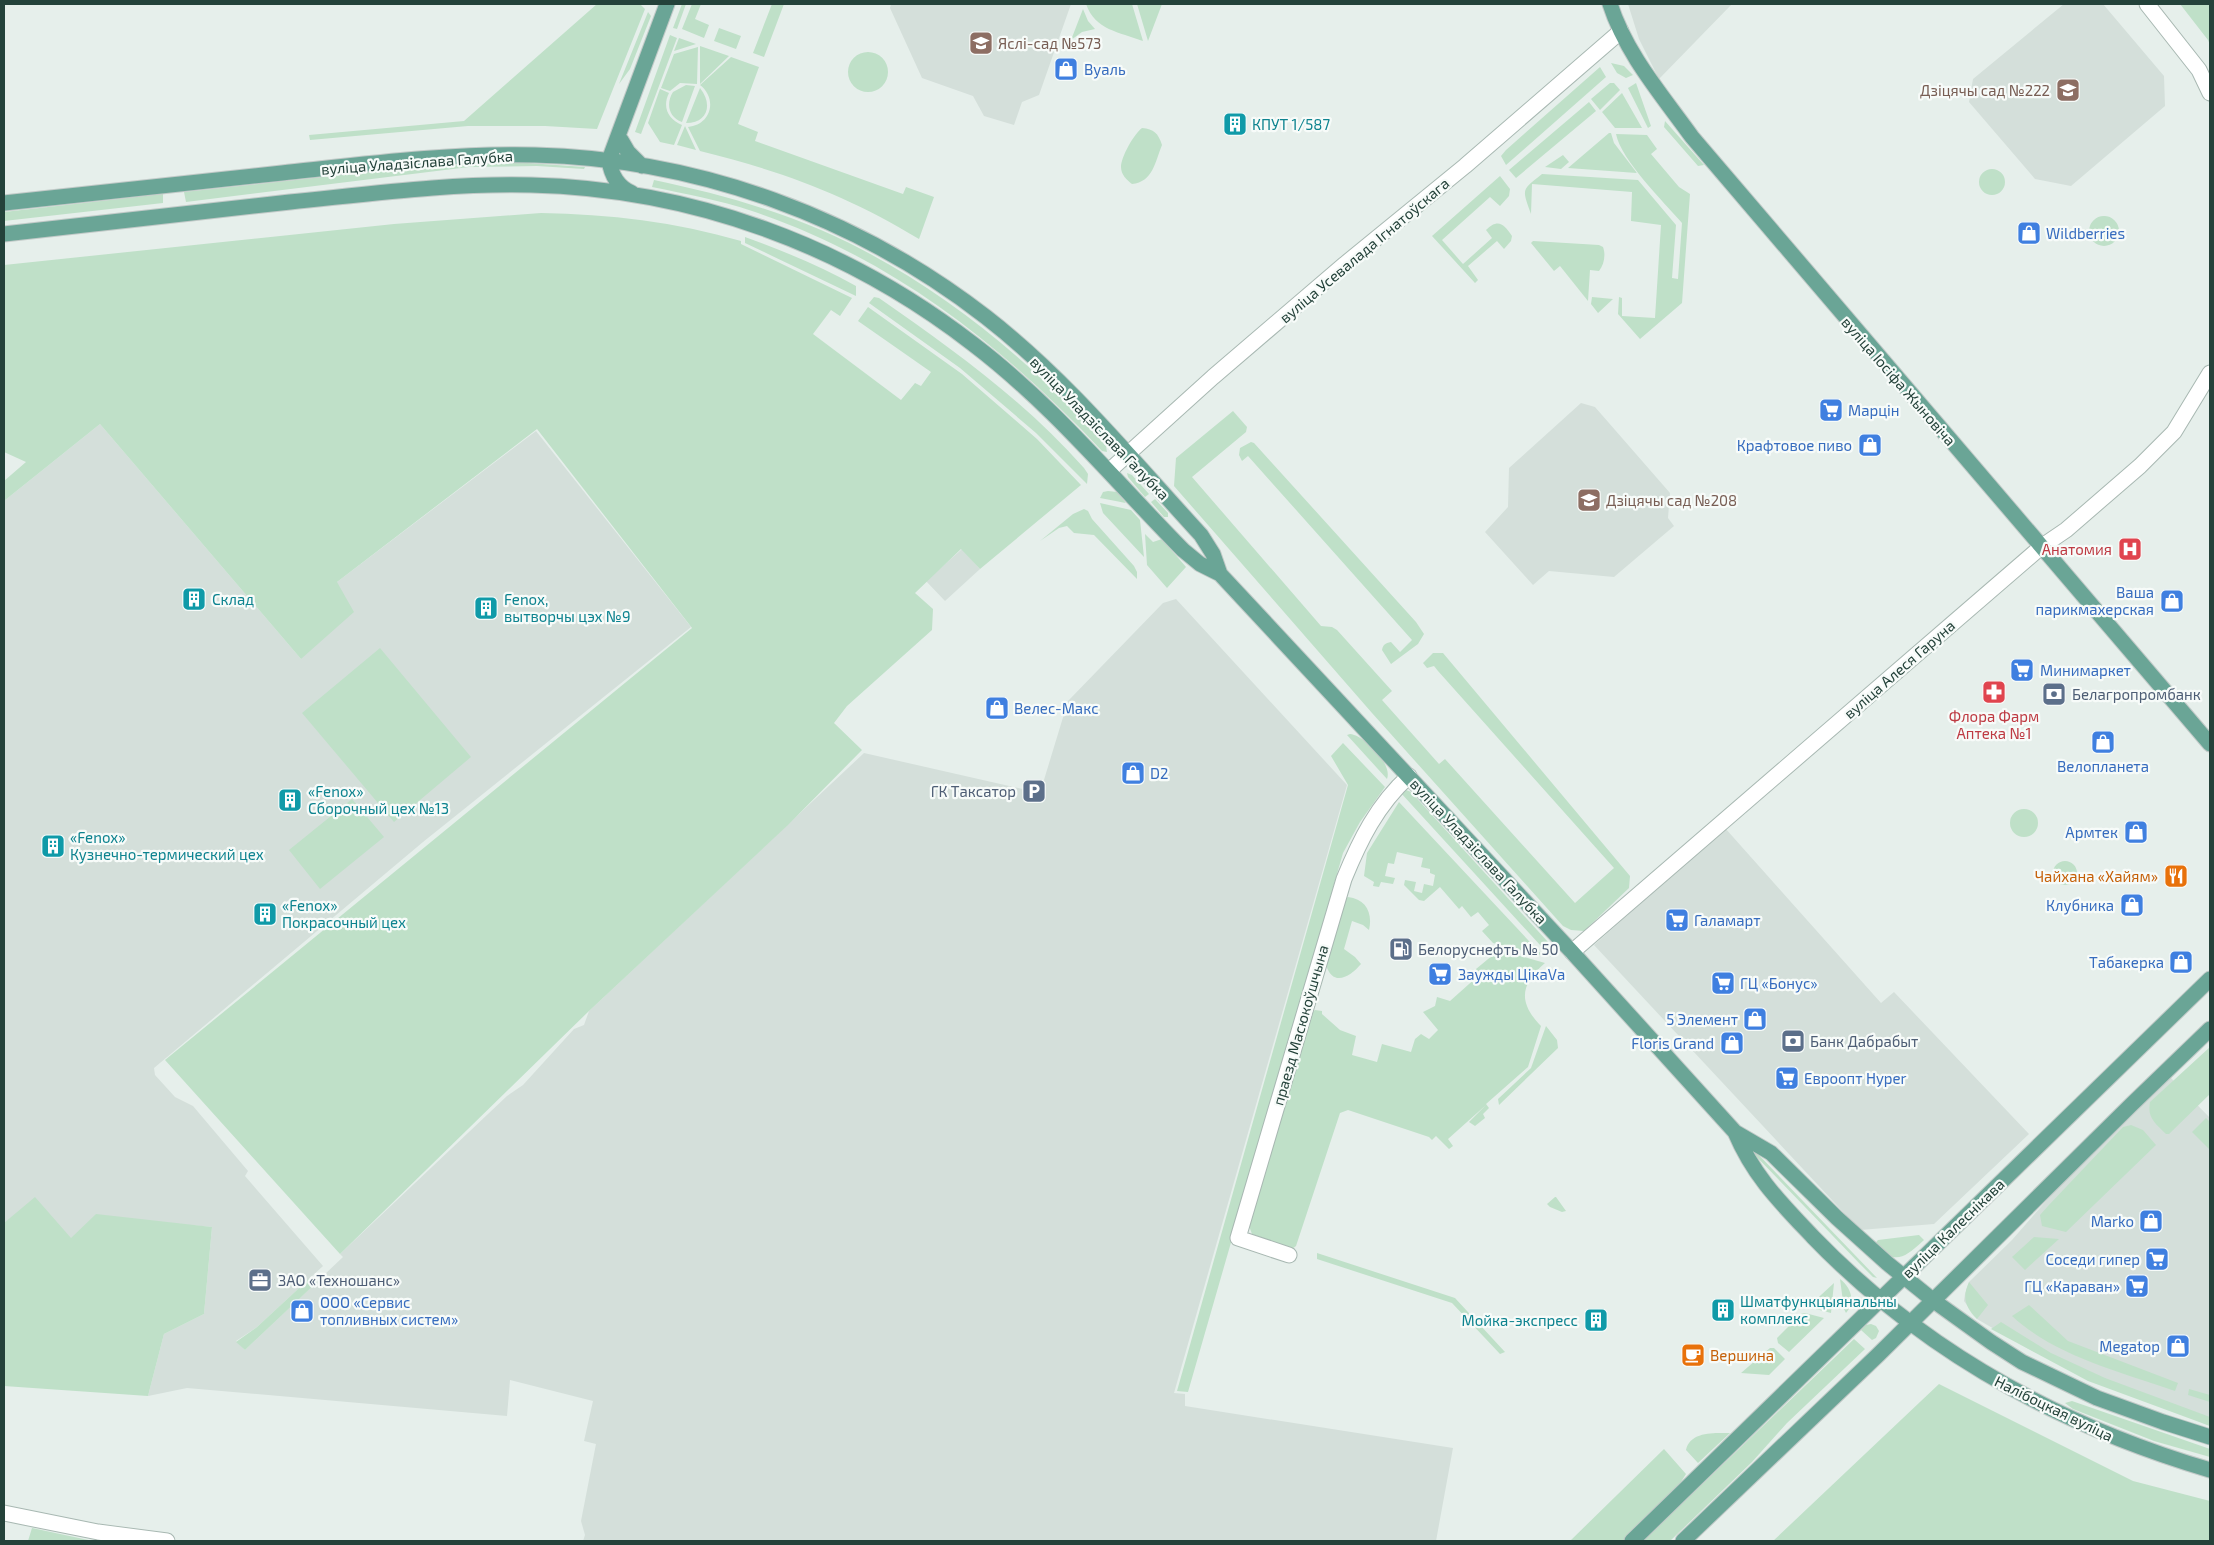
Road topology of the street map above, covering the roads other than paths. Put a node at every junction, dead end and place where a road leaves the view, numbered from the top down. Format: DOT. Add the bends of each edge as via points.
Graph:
graph roads {
  1 [pos="667,4"];
  2 [pos="1610,4"];
  3 [pos="2147,4"];
  4 [pos="1620,31"];
  5 [pos="2210,92"];
  6 [pos="621,133"];
  7 [pos="612,164"];
  8 [pos="642,166"];
  9 [pos="588,188"];
  10 [pos="634,194"];
  11 [pos="4,203"];
  12 [pos="4,234"];
  13 [pos="2210,373"];
  14 [pos="1128,454"];
  15 [pos="1109,471"];
  16 [pos="2041,546"];
  17 [pos="1220,574"];
  18 [pos="2210,744"];
  19 [pos="1409,776"];
  20 [pos="1572,952"];
  21 [pos="2210,979"];
  22 [pos="2210,1029"];
  23 [pos="1735,1132"];
  24 [pos="1289,1255"];
  25 [pos="1902,1276"];
  26 [pos="1878,1300"];
  27 [pos="1934,1301"];
  28 [pos="1909,1324"];
  29 [pos="2210,1437"];
  30 [pos="2210,1470"];
  31 [pos="4,1513"];
  32 [pos="167,1541"];
  33 [pos="1632,1541"];
  34 [pos="1683,1541"];
  1 -- 6 [label="main road"];
  2 -- 4 [label="main road, вуліца Іосіфа Жыновіча"];
  3 -- 5 [label="street" via="2199,70"];
  4 -- 14 [label="street, вуліца Усевалада Ігнатоўскага" via="1220,371"];
  4 -- 16 [label="main road, вуліца Іосіфа Жыновіча" via="1692,138"];
  6 -- 7 [label="main road"];
  6 -- 8 [label="main road" via="628,152"];
  7 -- 8 [label="main road, вуліца Уладзіслава Галубка"];
  7 -- 9 [label="main road" via="598,184"];
  7 -- 10 [label="main road" via="623,188"];
  7 -- 11 [label="main road, вуліца Уладзіслава Галубка" via="534,155 472,155"];
  8 -- 14 [label="main road, вуліца Уладзіслава Галубка" via="718,182 775,200 891,253 967,303 1013,339"];
  9 -- 10 [label="main road, вуліца Уладзіслава Галубка"];
  9 -- 12 [label="main road, вуліца Уладзіслава Галубка" via="504,185 404,191"];
  10 -- 15 [label="main road, вуліца Уладзіслава Галубка" via="697,207 762,227 808,245 876,279 975,345 1029,390"];
  13 -- 16 [label="street, вуліца Алеся Гаруна" via="2174,432 2066,530"];
  14 -- 15 [label="street, вуліца Усевалада Ігнатоўскага"];
  14 -- 17 [label="main road, вуліца Уладзіслава Галубка" via="1201,535"];
  15 -- 17 [label="main road, вуліца Уладзіслава Галубка" via="1183,550"];
  16 -- 18 [label="main road, вуліца Іосіфа Жыновіча"];
  16 -- 20 [label="street, вуліца Алеся Гаруна"];
  17 -- 19 [label="main road, вуліца Уладзіслава Галубка"];
  19 -- 20 [label="main road, вуліца Уладзіслава Галубка"];
  19 -- 24 [label="street, праезд Масюкоўшчына" via="1392,791 1372,820 1344,879 1238,1238"];
  20 -- 23 [label="main road, вуліца Уладзіслава Галубка"];
  21 -- 25 [label="main road, вуліца Калеснікава"];
  22 -- 27 [label="main road"];
  23 -- 25 [label="main road, вуліца Уладзіслава Галубка" via="1771,1153"];
  23 -- 26 [label="main road, вуліца Уладзіслава Галубка" via="1749,1163 1780,1202"];
  25 -- 26 [label="main road, вуліца Калеснікава"];
  25 -- 27 [label="main road, вуліца Уладзіслава Галубка"];
  26 -- 28 [label="main road, вуліца Уладзіслава Галубка"];
  26 -- 33 [label="main road, вуліца Калеснікава"];
  27 -- 28 [label="main road"];
  27 -- 29 [label="main road, Налібоцкая вуліца" via="2022,1362 2060,1382 2125,1409"];
  28 -- 30 [label="main road, Налібоцкая вуліца" via="2001,1384 2057,1413 2146,1450"];
  28 -- 34 [label="main road"];
  31 -- 32 [label="street" via="98,1532"];
}
